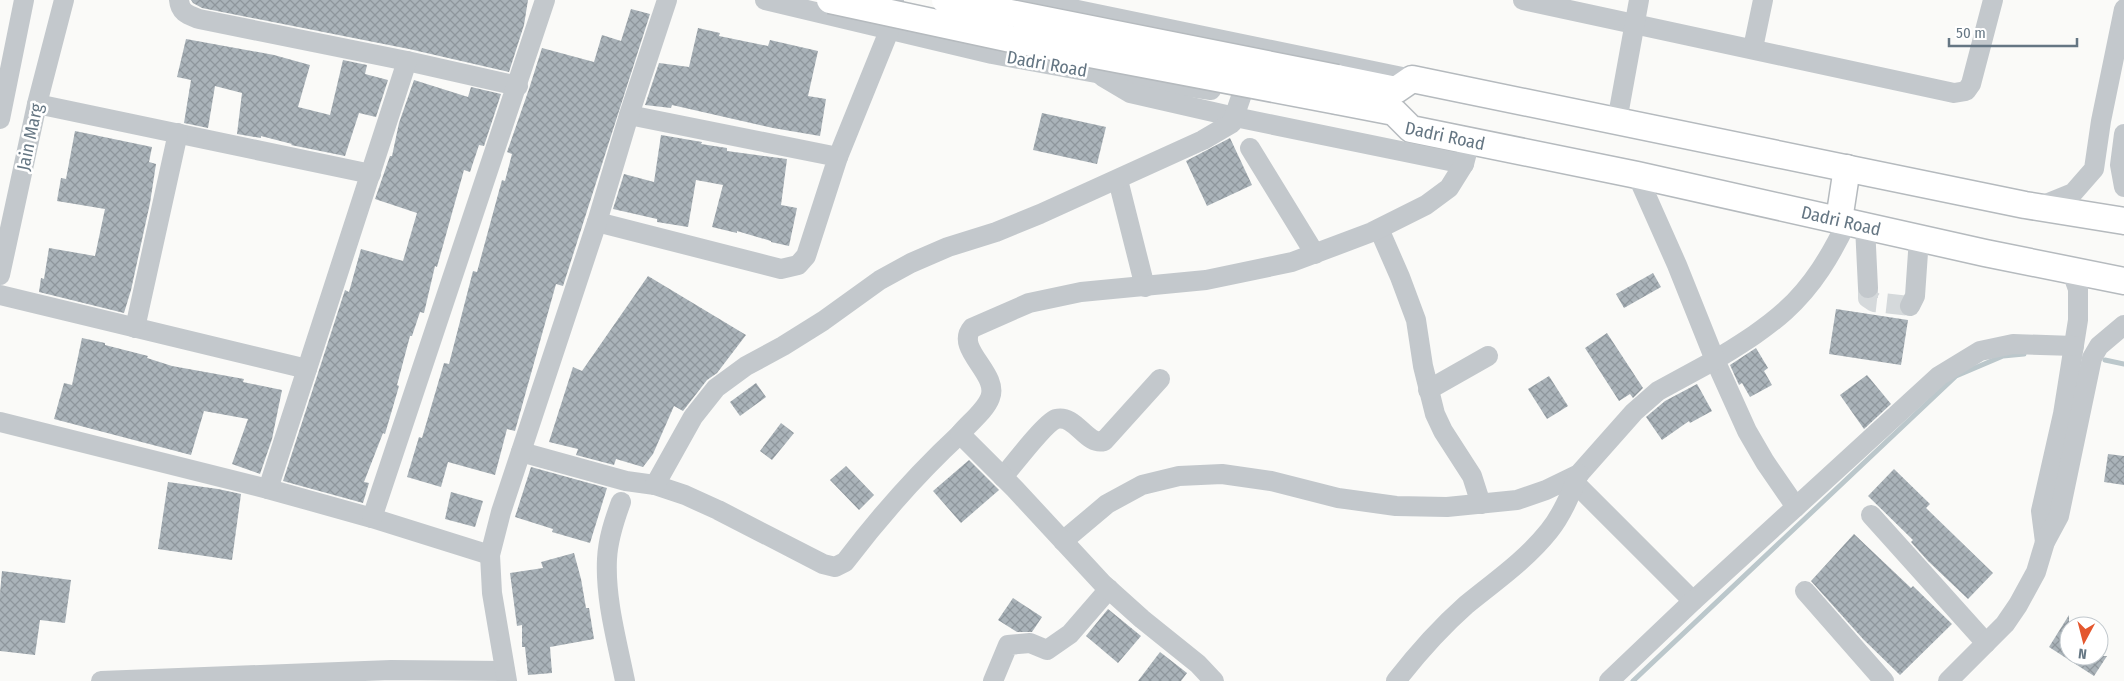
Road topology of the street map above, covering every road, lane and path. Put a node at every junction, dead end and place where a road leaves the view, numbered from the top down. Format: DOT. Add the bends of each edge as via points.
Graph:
graph roads {
  1 [pos="24,0"];
  2 [pos="64,0"];
  3 [pos="179,0"];
  4 [pos="545,0"];
  5 [pos="667,0"];
  6 [pos="765,0"];
  7 [pos="830,0"];
  8 [pos="894,0"];
  9 [pos="946,0"];
  10 [pos="1523,0"];
  11 [pos="1639,0"];
  12 [pos="1763,0"];
  13 [pos="1993,0"];
  14 [pos="1039,2"];
  15 [pos="2124,9"];
  16 [pos="1634,23"];
  17 [pos="889,31"];
  18 [pos="1753,48"];
  19 [pos="408,61"];
  20 [pos="1041,63"];
  21 [pos="1096,73"];
  22 [pos="1412,79"];
  23 [pos="518,86"];
  24 [pos="1337,90"];
  25 [pos="1242,94"];
  26 [pos="37,104"];
  27 [pos="629,115"];
  28 [pos="1235,117"];
  29 [pos="0,119"];
  30 [pos="1617,121"];
  31 [pos="1411,129"];
  32 [pos="178,133"];
  33 [pos="2124,134"];
  34 [pos="1250,148"];
  35 [pos="1467,152"];
  36 [pos="838,157"];
  37 [pos="1847,168"];
  38 [pos="371,174"];
  39 [pos="1637,175"];
  40 [pos="1118,180"];
  41 [pos="2124,187"];
  42 [pos="2025,205"];
  43 [pos="2124,221"];
  44 [pos="597,222"];
  45 [pos="1850,223"];
  46 [pos="1379,229"];
  47 [pos="1919,238"];
  48 [pos="1315,254"];
  49 [pos="2065,269"];
  50 [pos="0,276"];
  51 [pos="2124,281"];
  52 [pos="1145,287"];
  53 [pos="1868,288"];
  54 [pos="0,295"];
  55 [pos="1910,306"];
  56 [pos="2124,325"];
  57 [pos="135,328"];
  58 [pos="2074,346"];
  59 [pos="1488,356"];
  60 [pos="1715,360"];
  61 [pos="307,369"];
  62 [pos="1160,380"];
  63 [pos="1428,390"];
  64 [pos="0,422"];
  65 [pos="960,434"];
  66 [pos="521,452"];
  67 [pos="1003,477"];
  68 [pos="1577,479"];
  69 [pos="655,486"];
  70 [pos="268,489"];
  71 [pos="620,502"];
  72 [pos="1481,504"];
  73 [pos="1796,507"];
  74 [pos="1871,515"];
  75 [pos="372,518"];
  76 [pos="1063,541"];
  77 [pos="2044,542"];
  78 [pos="490,555"];
  79 [pos="1109,589"];
  80 [pos="1805,591"];
  81 [pos="1693,601"];
  82 [pos="1986,643"];
  83 [pos="391,675"];
  84 [pos="506,676"];
  85 [pos="280,678"];
  86 [pos="101,681"];
  87 [pos="625,681"];
  88 [pos="993,681"];
  89 [pos="1214,681"];
  90 [pos="1396,681"];
  91 [pos="1609,681"];
  92 [pos="1884,681"];
  93 [pos="1948,681"];
  1 -- 29 [label="street, Jain Marg"];
  2 -- 26 [label="street, Jain Marg"];
  3 -- 19 [label="street" via="186,14 200,19"];
  4 -- 23 [label="street"];
  5 -- 27 [label="street"];
  6 -- 17 [label="street, Dadri Road"];
  7 -- 24 [label="main road, bridge" via="1011,39"];
  8 -- 17 [label="street"];
  9 -- 24 [label="main road, bridge"];
  10 -- 16 [label="street"];
  11 -- 16 [label="street"];
  12 -- 18 [label="street"];
  13 -- 18 [label="street" via="1971,84 1966,91 1954,93"];
  14 -- 20 [label="street"];
  14 -- 22 [label="street"];
  15 -- 42 [label="street" via="2094,169 2073,193 2041,206"];
  16 -- 18 [label="street"];
  16 -- 30 [label="street"];
  17 -- 20 [label="street, Dadri Road"];
  17 -- 36 [label="street"];
  19 -- 23 [label="street"];
  19 -- 38 [label="street"];
  20 -- 21 [label="street, Dadri Road"];
  21 -- 25 [label="street, Dadri Road"];
  21 -- 28 [label="street" via="1130,93"];
  22 -- 24 [label="main road" via="1396,90"];
  22 -- 30 [label="main road"];
  23 -- 75 [label="street"];
  24 -- 31 [label="main road" via="1394,112"];
  25 -- 28 [label="street"];
  25 -- 31 [label="street, Dadri Road"];
  26 -- 32 [label="street"];
  26 -- 50 [label="street, Jain Marg"];
  27 -- 36 [label="street"];
  27 -- 44 [label="street"];
  28 -- 35 [label="street"];
  28 -- 40 [label="street" via="1228,127"];
  30 -- 37 [label="main road"];
  31 -- 35 [label="main road, Dadri Road"];
  32 -- 38 [label="street"];
  32 -- 57 [label="street"];
  33 -- 41 [label="street" via="2120,165"];
  34 -- 48 [label="street"];
  35 -- 39 [label="main road, Dadri Road"];
  35 -- 46 [label="street" via="1449,188 1426,205"];
  36 -- 44 [label="street" via="806,256 798,265 781,269"];
  37 -- 42 [label="main road"];
  37 -- 45 [label="main road"];
  38 -- 61 [label="street"];
  39 -- 45 [label="main road, Dadri Road"];
  39 -- 60 [label="street"];
  40 -- 52 [label="street"];
  40 -- 69 [label="street" via="996,232 911,263 880,280 783,346 746,366 716,388 693,417"];
  42 -- 43 [label="main road"];
  44 -- 66 [label="street"];
  45 -- 47 [label="main road, Dadri Road"];
  45 -- 53 [label="street"];
  45 -- 60 [label="street" via="1813,280 1786,310"];
  46 -- 48 [label="street"];
  46 -- 63 [label="street" via="1416,320"];
  47 -- 49 [label="main road, Dadri Road"];
  47 -- 55 [label="street" via="1915,296"];
  48 -- 52 [label="street" via="1206,280"];
  49 -- 51 [label="main road, Dadri Road"];
  49 -- 58 [label="street" via="2074,278 2078,289"];
  52 -- 65 [label="street" via="1081,292 1029,303 972,328 967,338 969,346 992,391 990,400"];
  54 -- 57 [label="street"];
  56 -- 77 [label="street" via="2099,346 2092,358 2059,516"];
  57 -- 61 [label="street"];
  58 -- 73 [label="street" via="2013,344 1980,351 1939,376"];
  58 -- 77 [label="street" via="2063,414 2041,511"];
  59 -- 63 [label="street"];
  60 -- 68 [label="street" via="1658,391 1634,412"];
  60 -- 73 [label="street" via="1747,431"];
  61 -- 70 [label="street"];
  62 -- 67 [label="street" via="1104,441 1094,441 1073,423 1056,419 1046,426"];
  63 -- 72 [label="street" via="1435,414 1472,476"];
  64 -- 70 [label="street"];
  65 -- 67 [label="street"];
  65 -- 69 [label="street" via="923,468 845,562 835,567 823,564 718,510"];
  66 -- 69 [label="street"];
  66 -- 78 [label="street"];
  67 -- 76 [label="street"];
  68 -- 72 [label="street" via="1518,500"];
  68 -- 81 [label="street"];
  68 -- 90 [label="street" via="1549,531 1523,558 1457,614"];
  70 -- 75 [label="street"];
  71 -- 87 [label="street" via="607,558 608,588"];
  72 -- 76 [label="street" via="1396,506 1338,498 1270,481 1222,474 1179,476 1142,485 1106,504"];
  73 -- 81 [label="street"];
  74 -- 82 [label="street"];
  75 -- 78 [label="street"];
  76 -- 79 [label="street"];
  77 -- 82 [label="street" via="2028,589 2005,624"];
  78 -- 84 [label="street" via="492,593"];
  79 -- 88 [label="street" via="1070,634 1047,650 1030,643 1008,645"];
  79 -- 89 [label="street"];
  80 -- 92 [label="street"];
  81 -- 91 [label="street"];
  82 -- 93 [label="street"];
  83 -- 84 [label="street"];
  83 -- 85 [label="street"];
  85 -- 86 [label="street"];
}
